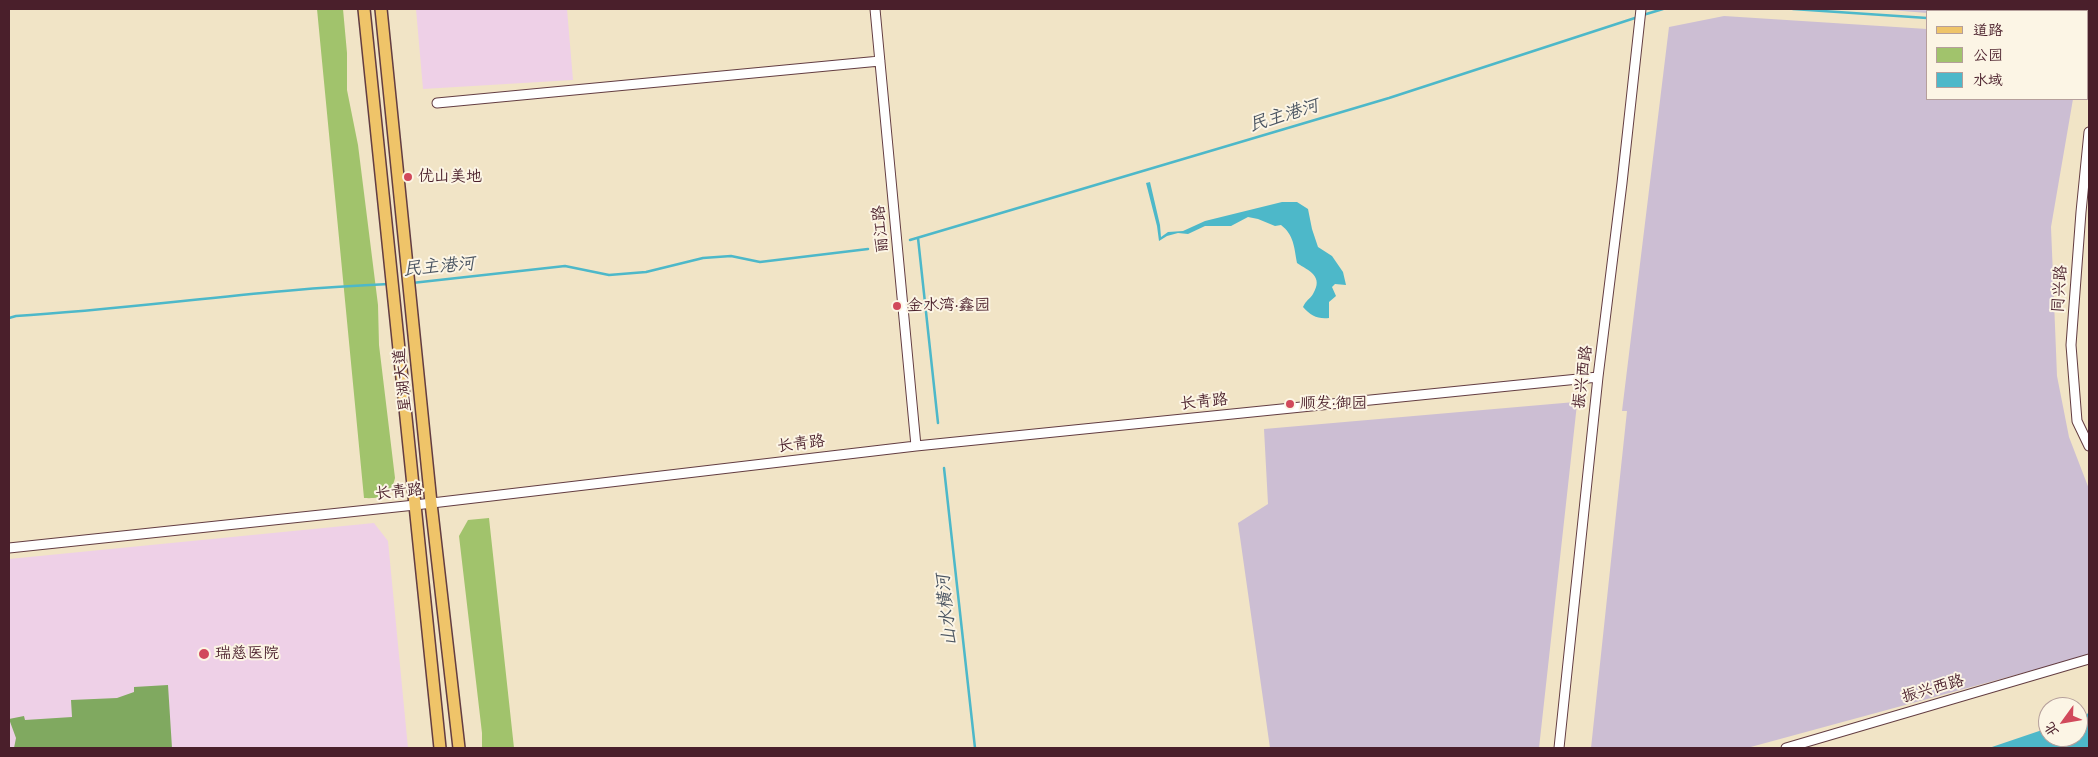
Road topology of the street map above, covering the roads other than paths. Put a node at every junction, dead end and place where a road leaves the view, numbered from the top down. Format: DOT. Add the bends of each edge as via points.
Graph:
graph roads {
  1 [pos="364,9"];
  2 [pos="381,9"];
  3 [pos="875,9"];
  4 [pos="1641,9"];
  5 [pos="880,61"];
  6 [pos="437,103"];
  7 [pos="2089,132"];
  8 [pos="1598,377"];
  9 [pos="916,446"];
  10 [pos="2089,446"];
  11 [pos="431,503"];
  12 [pos="415,505"];
  13 [pos="9,548"];
  14 [pos="2089,660"];
  15 [pos="440,748"];
  16 [pos="459,748"];
  17 [pos="1560,748"];
  18 [pos="1786,748"];
  1 -- 12 [label="main road, 星湖大道"];
  2 -- 11 [label="main road, 星湖大道"];
  3 -- 5 [label="street, 丽江路"];
  4 -- 8 [label="street, 振兴西路"];
  5 -- 6 [label="street"];
  5 -- 9 [label="street, 丽江路"];
  7 -- 10 [label="street, 同兴路" via="2071,345 2078,421"];
  8 -- 9 [label="street, 长青路"];
  8 -- 17 [label="street, 振兴西路"];
  9 -- 11 [label="street, 长青路"];
  11 -- 12 [label="street, 长青路"];
  11 -- 16 [label="main road, 星湖大道"];
  12 -- 13 [label="street, 长青路"];
  12 -- 15 [label="main road, 星湖大道"];
  14 -- 18 [label="street, 振兴西路"];
}
